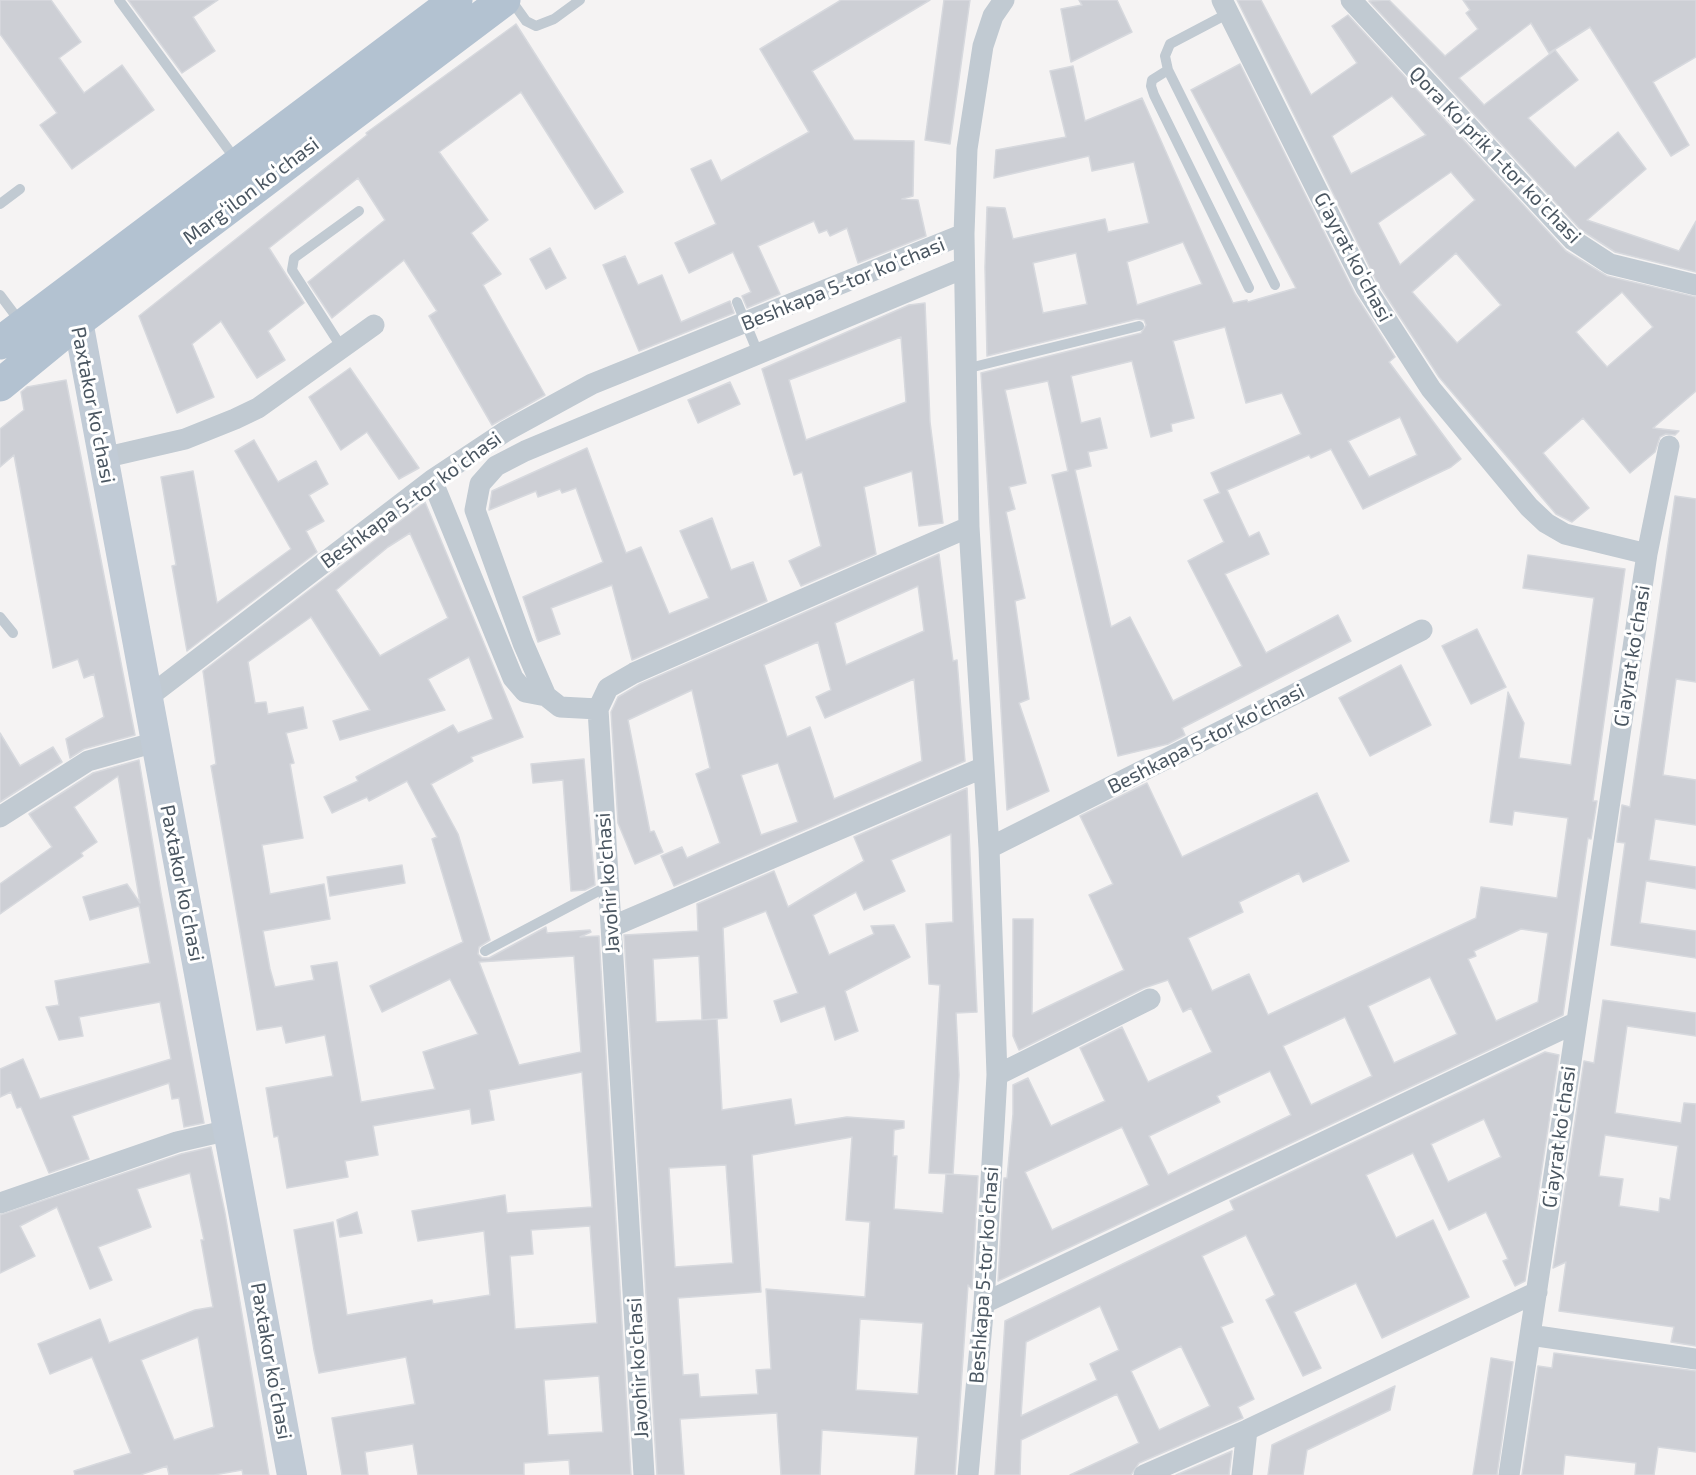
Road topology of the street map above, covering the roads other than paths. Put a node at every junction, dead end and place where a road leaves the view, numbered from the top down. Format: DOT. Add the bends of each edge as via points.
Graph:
graph roads {
  1 [pos="120,0"];
  2 [pos="456,0"];
  3 [pos="504,0"];
  4 [pos="511,0"];
  5 [pos="579,0"];
  6 [pos="1004,0"];
  7 [pos="1351,0"];
  8 [pos="1226,7"];
  9 [pos="1168,70"];
  10 [pos="238,163"];
  11 [pos="20,189"];
  12 [pos="0,204"];
  13 [pos="359,211"];
  14 [pos="964,234"];
  15 [pos="964,268"];
  16 [pos="1275,285"];
  17 [pos="1696,285"];
  18 [pos="1249,288"];
  19 [pos="0,295"];
  20 [pos="737,302"];
  21 [pos="71,307"];
  22 [pos="746,323"];
  23 [pos="374,325"];
  24 [pos="1139,326"];
  25 [pos="11,334"];
  26 [pos="342,348"];
  27 [pos="758,353"];
  28 [pos="964,369"];
  29 [pos="0,385"];
  30 [pos="1669,446"];
  31 [pos="103,459"];
  32 [pos="432,480"];
  33 [pos="969,527"];
  34 [pos="1647,554"];
  35 [pos="0,617"];
  36 [pos="1422,630"];
  37 [pos="13,633"];
  38 [pos="546,696"];
  39 [pos="147,698"];
  40 [pos="598,710"];
  41 [pos="156,742"];
  42 [pos="982,768"];
  43 [pos="0,817"];
  44 [pos="989,848"];
  45 [pos="608,886"];
  46 [pos="611,927"];
  47 [pos="485,951"];
  48 [pos="1150,999"];
  49 [pos="1575,1023"];
  50 [pos="997,1075"];
  51 [pos="229,1130"];
  52 [pos="0,1203"];
  53 [pos="1537,1292"];
  54 [pos="984,1303"];
  55 [pos="1530,1335"];
  56 [pos="1696,1359"];
  57 [pos="1247,1430"];
  58 [pos="292,1475"];
  59 [pos="644,1475"];
  60 [pos="968,1475"];
  61 [pos="1144,1475"];
  62 [pos="1242,1475"];
  63 [pos="1509,1475"];
  1 -- 10 [label="lane"];
  2 -- 10 [label="main road, Margʻilon koʻchasi"];
  3 -- 21 [label="main road, Margʻilon koʻchasi"];
  4 -- 5 [label="lane" via="526,21 536,26 554,19"];
  6 -- 14 [label="street, Beshkapa 5-tor koʻchasi" via="993,16 983,46 967,149"];
  7 -- 17 [label="street, Qora Koʻprik 1-tor koʻchasi" via="1573,240 1610,264"];
  8 -- 9 [label="lane" via="1170,44 1165,56"];
  8 -- 34 [label="street, Gʻayrat koʻchasi" via="1366,288 1431,389 1529,507 1546,522 1565,534"];
  9 -- 16 [label="lane"];
  9 -- 18 [label="lane" via="1152,80 1154,95"];
  10 -- 21 [label="main road, Margʻilon koʻchasi"];
  11 -- 12 [label="lane"];
  13 -- 26 [label="lane" via="294,258 292,270"];
  14 -- 15 [label="street, Beshkapa 5-tor koʻchasi"];
  14 -- 22 [label="street, Beshkapa 5-tor koʻchasi"];
  15 -- 27 [label="street"];
  15 -- 28 [label="street, Beshkapa 5-tor koʻchasi"];
  19 -- 25 [label="lane"];
  20 -- 22 [label="lane"];
  21 -- 25 [label="main road, Margʻilon koʻchasi"];
  21 -- 29 [label="main road, Margʻilon koʻchasi"];
  21 -- 31 [label="main road, Paxtakor koʻchasi"];
  22 -- 27 [label="lane"];
  22 -- 32 [label="street, Beshkapa 5-tor koʻchasi" via="592,384 506,431"];
  23 -- 26 [label="street"];
  24 -- 28 [label="lane"];
  26 -- 31 [label="street" via="258,408 235,419 185,439"];
  27 -- 38 [label="street" via="525,451 496,466 480,484 474,510"];
  28 -- 33 [label="street, Beshkapa 5-tor koʻchasi"];
  30 -- 34 [label="street"];
  31 -- 39 [label="main road, Paxtakor koʻchasi"];
  32 -- 38 [label="street" via="513,678 525,692"];
  32 -- 39 [label="street, Beshkapa 5-tor koʻchasi"];
  33 -- 40 [label="street" via="634,673 609,688"];
  33 -- 42 [label="street, Beshkapa 5-tor koʻchasi"];
  34 -- 49 [label="street, Gʻayrat koʻchasi"];
  35 -- 37 [label="lane"];
  36 -- 44 [label="street, Beshkapa 5-tor koʻchasi"];
  38 -- 40 [label="street" via="560,707"];
  39 -- 41 [label="main road, Paxtakor koʻchasi"];
  40 -- 45 [label="street, Javohir ko'chasi"];
  41 -- 43 [label="street" via="88,761"];
  41 -- 51 [label="main road, Paxtakor koʻchasi"];
  42 -- 44 [label="street, Beshkapa 5-tor koʻchasi"];
  42 -- 46 [label="street"];
  44 -- 50 [label="street, Beshkapa 5-tor koʻchasi"];
  45 -- 46 [label="street, Javohir ko'chasi"];
  45 -- 47 [label="lane"];
  46 -- 59 [label="street, Javohir ko'chasi"];
  48 -- 50 [label="street"];
  49 -- 53 [label="street, Gʻayrat koʻchasi"];
  49 -- 54 [label="street"];
  50 -- 54 [label="street, Beshkapa 5-tor koʻchasi"];
  51 -- 52 [label="street" via="134,1156"];
  51 -- 58 [label="main road, Paxtakor koʻchasi"];
  53 -- 55 [label="street, Gʻayrat koʻchasi"];
  53 -- 57 [label="street"];
  54 -- 60 [label="street, Beshkapa 5-tor koʻchasi"];
  55 -- 56 [label="street"];
  55 -- 63 [label="street, Gʻayrat koʻchasi"];
  57 -- 61 [label="street"];
  57 -- 62 [label="street"];
}
